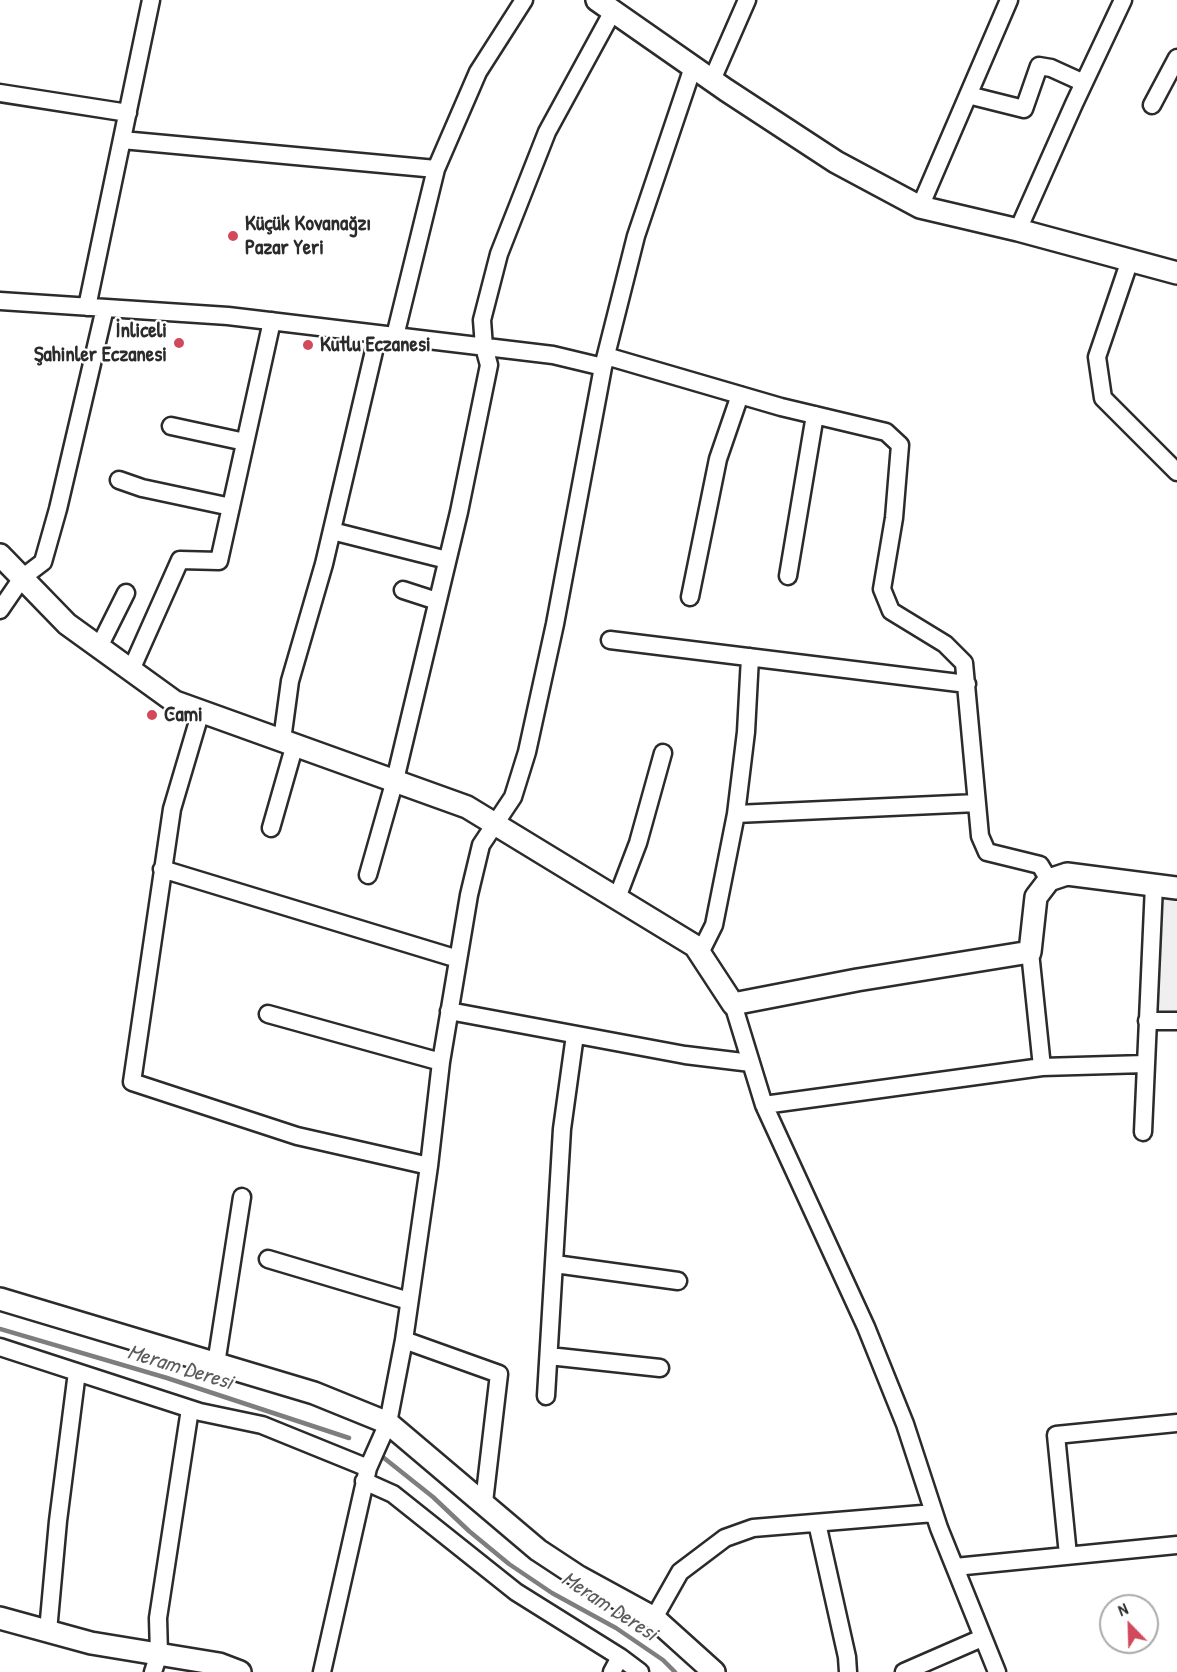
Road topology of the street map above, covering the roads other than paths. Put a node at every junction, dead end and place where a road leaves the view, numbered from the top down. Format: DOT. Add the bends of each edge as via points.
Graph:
graph roads {
  1 [pos="151,0"];
  2 [pos="524,0"];
  3 [pos="747,0"];
  4 [pos="1009,0"];
  5 [pos="1123,0"];
  6 [pos="605,6"];
  7 [pos="1177,58"];
  8 [pos="693,67"];
  9 [pos="712,80"];
  10 [pos="1084,83"];
  11 [pos="0,93"];
  12 [pos="968,95"];
  13 [pos="1152,105"];
  14 [pos="128,113"];
  15 [pos="122,140"];
  16 [pos="436,169"];
  17 [pos="920,207"];
  18 [pos="1018,230"];
  19 [pos="1130,260"];
  20 [pos="1177,273"];
  21 [pos="0,302"];
  22 [pos="87,307"];
  23 [pos="105,308"];
  24 [pos="272,321"];
  25 [pos="387,335"];
  26 [pos="484,347"];
  27 [pos="605,361"];
  28 [pos="740,395"];
  29 [pos="815,415"];
  30 [pos="171,426"];
  31 [pos="245,442"];
  32 [pos="1177,472"];
  33 [pos="119,480"];
  34 [pos="231,507"];
  35 [pos="332,531"];
  36 [pos="0,555"];
  37 [pos="447,560"];
  38 [pos="788,576"];
  39 [pos="22,578"];
  40 [pos="403,590"];
  41 [pos="126,593"];
  42 [pos="690,597"];
  43 [pos="437,601"];
  44 [pos="0,610"];
  45 [pos="610,640"];
  46 [pos="99,647"];
  47 [pos="750,657"];
  48 [pos="130,670"];
  49 [pos="967,684"];
  50 [pos="201,711"];
  51 [pos="288,742"];
  52 [pos="663,753"];
  53 [pos="394,780"];
  54 [pos="977,803"];
  55 [pos="736,814"];
  56 [pos="494,823"];
  57 [pos="271,828"];
  58 [pos="162,869"];
  59 [pos="368,875"];
  60 [pos="1049,880"];
  61 [pos="1154,885"];
  62 [pos="1177,888"];
  63 [pos="617,898"];
  64 [pos="1030,951"];
  65 [pos="700,953"];
  66 [pos="458,959"];
  67 [pos="733,1005"];
  68 [pos="449,1011"];
  69 [pos="268,1014"];
  70 [pos="1147,1021"];
  71 [pos="1177,1021"];
  72 [pos="575,1035"];
  73 [pos="441,1062"];
  74 [pos="751,1063"];
  75 [pos="1145,1064"];
  76 [pos="1042,1067"];
  77 [pos="764,1105"];
  78 [pos="1143,1132"];
  79 [pos="429,1166"];
  80 [pos="242,1197"];
  81 [pos="268,1259"];
  82 [pos="555,1264"];
  83 [pos="678,1281"];
  84 [pos="0,1299"];
  85 [pos="409,1301"];
  86 [pos="404,1340"];
  87 [pos="0,1347"];
  88 [pos="549,1356"];
  89 [pos="216,1364"];
  90 [pos="660,1368"];
  91 [pos="77,1372"];
  92 [pos="546,1396"];
  93 [pos="190,1408"];
  94 [pos="1177,1422"];
  95 [pos="388,1423"];
  96 [pos="366,1474"];
  97 [pos="484,1502"];
  98 [pos="934,1513"];
  99 [pos="817,1522"];
  100 [pos="1177,1545"];
  101 [pos="1068,1555"];
  102 [pos="955,1567"];
  103 [pos="0,1618"];
  104 [pos="654,1618"];
  105 [pos="48,1631"];
  106 [pos="982,1638"];
  107 [pos="620,1657"];
  108 [pos="156,1663"];
  109 [pos="219,1668"];
  110 [pos="240,1672"];
  111 [pos="322,1672"];
  112 [pos="612,1672"];
  113 [pos="640,1672"];
  114 [pos="714,1672"];
  115 [pos="848,1672"];
  116 [pos="904,1672"];
  117 [pos="997,1672"];
  1 -- 14 [label="street"];
  2 -- 16 [label="street" via="478,72"];
  3 -- 9 [label="street"];
  4 -- 12 [label="street"];
  5 -- 10 [label="street"];
  6 -- 8 [label="street"];
  6 -- 26 [label="street" via="499,254 482,320"];
  7 -- 13 [label="street"];
  8 -- 9 [label="street"];
  8 -- 27 [label="street" via="636,236"];
  9 -- 17 [label="street" via="837,162"];
  10 -- 12 [label="street" via="1039,66 1024,109"];
  10 -- 18 [label="street"];
  11 -- 14 [label="street"];
  12 -- 17 [label="street"];
  14 -- 15 [label="street"];
  15 -- 16 [label="street"];
  15 -- 22 [label="street"];
  16 -- 25 [label="street"];
  17 -- 18 [label="street"];
  18 -- 19 [label="street"];
  19 -- 20 [label="street"];
  19 -- 32 [label="street" via="1096,357 1103,398"];
  21 -- 22 [label="street"];
  22 -- 23 [label="street"];
  23 -- 24 [label="street"];
  23 -- 39 [label="street" via="43,562"];
  24 -- 25 [label="street"];
  24 -- 31 [label="street"];
  25 -- 26 [label="street"];
  25 -- 35 [label="street"];
  26 -- 27 [label="street"];
  26 -- 37 [label="street" via="489,365"];
  27 -- 28 [label="street"];
  27 -- 56 [label="street" via="527,752 513,797"];
  28 -- 29 [label="street"];
  28 -- 42 [label="street" via="718,459"];
  29 -- 38 [label="street"];
  29 -- 49 [label="street" via="886,432 900,445 894,518 882,589 891,610 945,644 964,663"];
  30 -- 31 [label="street"];
  31 -- 34 [label="street"];
  33 -- 34 [label="street"];
  34 -- 48 [label="street" via="219,561 180,560"];
  35 -- 37 [label="street"];
  35 -- 51 [label="street" via="290,681"];
  36 -- 39 [label="street"];
  37 -- 43 [label="street"];
  39 -- 44 [label="street"];
  39 -- 46 [label="street" via="67,624"];
  40 -- 43 [label="street"];
  41 -- 46 [label="street"];
  43 -- 53 [label="street"];
  45 -- 47 [label="street"];
  46 -- 48 [label="street"];
  47 -- 49 [label="street"];
  47 -- 55 [label="street"];
  48 -- 50 [label="street" via="175,702"];
  49 -- 54 [label="street"];
  50 -- 51 [label="street"];
  50 -- 58 [label="street" via="172,809"];
  51 -- 53 [label="street"];
  51 -- 57 [label="street"];
  52 -- 63 [label="street" via="638,843"];
  53 -- 56 [label="street" via="467,807"];
  53 -- 59 [label="street"];
  54 -- 55 [label="street"];
  54 -- 60 [label="street" via="980,836 987,852 1040,865"];
  55 -- 65 [label="street" via="714,925"];
  56 -- 63 [label="street"];
  56 -- 66 [label="street" via="482,845"];
  58 -- 66 [label="street"];
  58 -- 79 [label="street" via="132,1082 297,1136"];
  60 -- 61 [label="street" via="1067,874"];
  60 -- 64 [label="street" via="1036,897"];
  61 -- 62 [label="street"];
  61 -- 70 [label="street"];
  63 -- 65 [label="street" via="695,946"];
  64 -- 67 [label="street"];
  64 -- 76 [label="street"];
  65 -- 67 [label="street"];
  66 -- 68 [label="street"];
  67 -- 74 [label="street"];
  68 -- 72 [label="street"];
  68 -- 73 [label="street"];
  69 -- 73 [label="street"];
  70 -- 71 [label="street"];
  70 -- 75 [label="street"];
  72 -- 74 [label="street"];
  72 -- 82 [label="street" via="562,1129"];
  73 -- 79 [label="street"];
  74 -- 77 [label="street"];
  75 -- 76 [label="street"];
  75 -- 78 [label="street"];
  76 -- 77 [label="street"];
  77 -- 98 [label="street" via="866,1327 905,1424"];
  79 -- 85 [label="street"];
  80 -- 89 [label="street"];
  81 -- 85 [label="street"];
  82 -- 83 [label="street"];
  82 -- 88 [label="street"];
  84 -- 89 [label="street"];
  85 -- 86 [label="street"];
  86 -- 95 [label="street"];
  86 -- 97 [label="street" via="499,1374"];
  87 -- 91 [label="street"];
  88 -- 90 [label="street"];
  88 -- 92 [label="street"];
  89 -- 95 [label="street" via="314,1393"];
  91 -- 93 [label="street"];
  91 -- 105 [label="street"];
  93 -- 96 [label="street" via="262,1425"];
  93 -- 108 [label="street" via="158,1618"];
  94 -- 101 [label="street" via="1056,1435"];
  95 -- 96 [label="street"];
  95 -- 97 [label="street"];
  96 -- 107 [label="street" via="516,1592"];
  96 -- 111 [label="street"];
  97 -- 104 [label="street" via="538,1550 570,1572"];
  98 -- 99 [label="street"];
  98 -- 102 [label="street"];
  99 -- 104 [label="street" via="753,1528 725,1538 680,1572"];
  99 -- 115 [label="street"];
  100 -- 101 [label="street"];
  101 -- 102 [label="street"];
  102 -- 106 [label="street"];
  103 -- 105 [label="street"];
  104 -- 114 [label="street"];
  105 -- 108 [label="street"];
  106 -- 116 [label="street"];
  106 -- 117 [label="street"];
  107 -- 112 [label="street"];
  107 -- 113 [label="street"];
  108 -- 109 [label="street"];
  109 -- 110 [label="street"];
}
